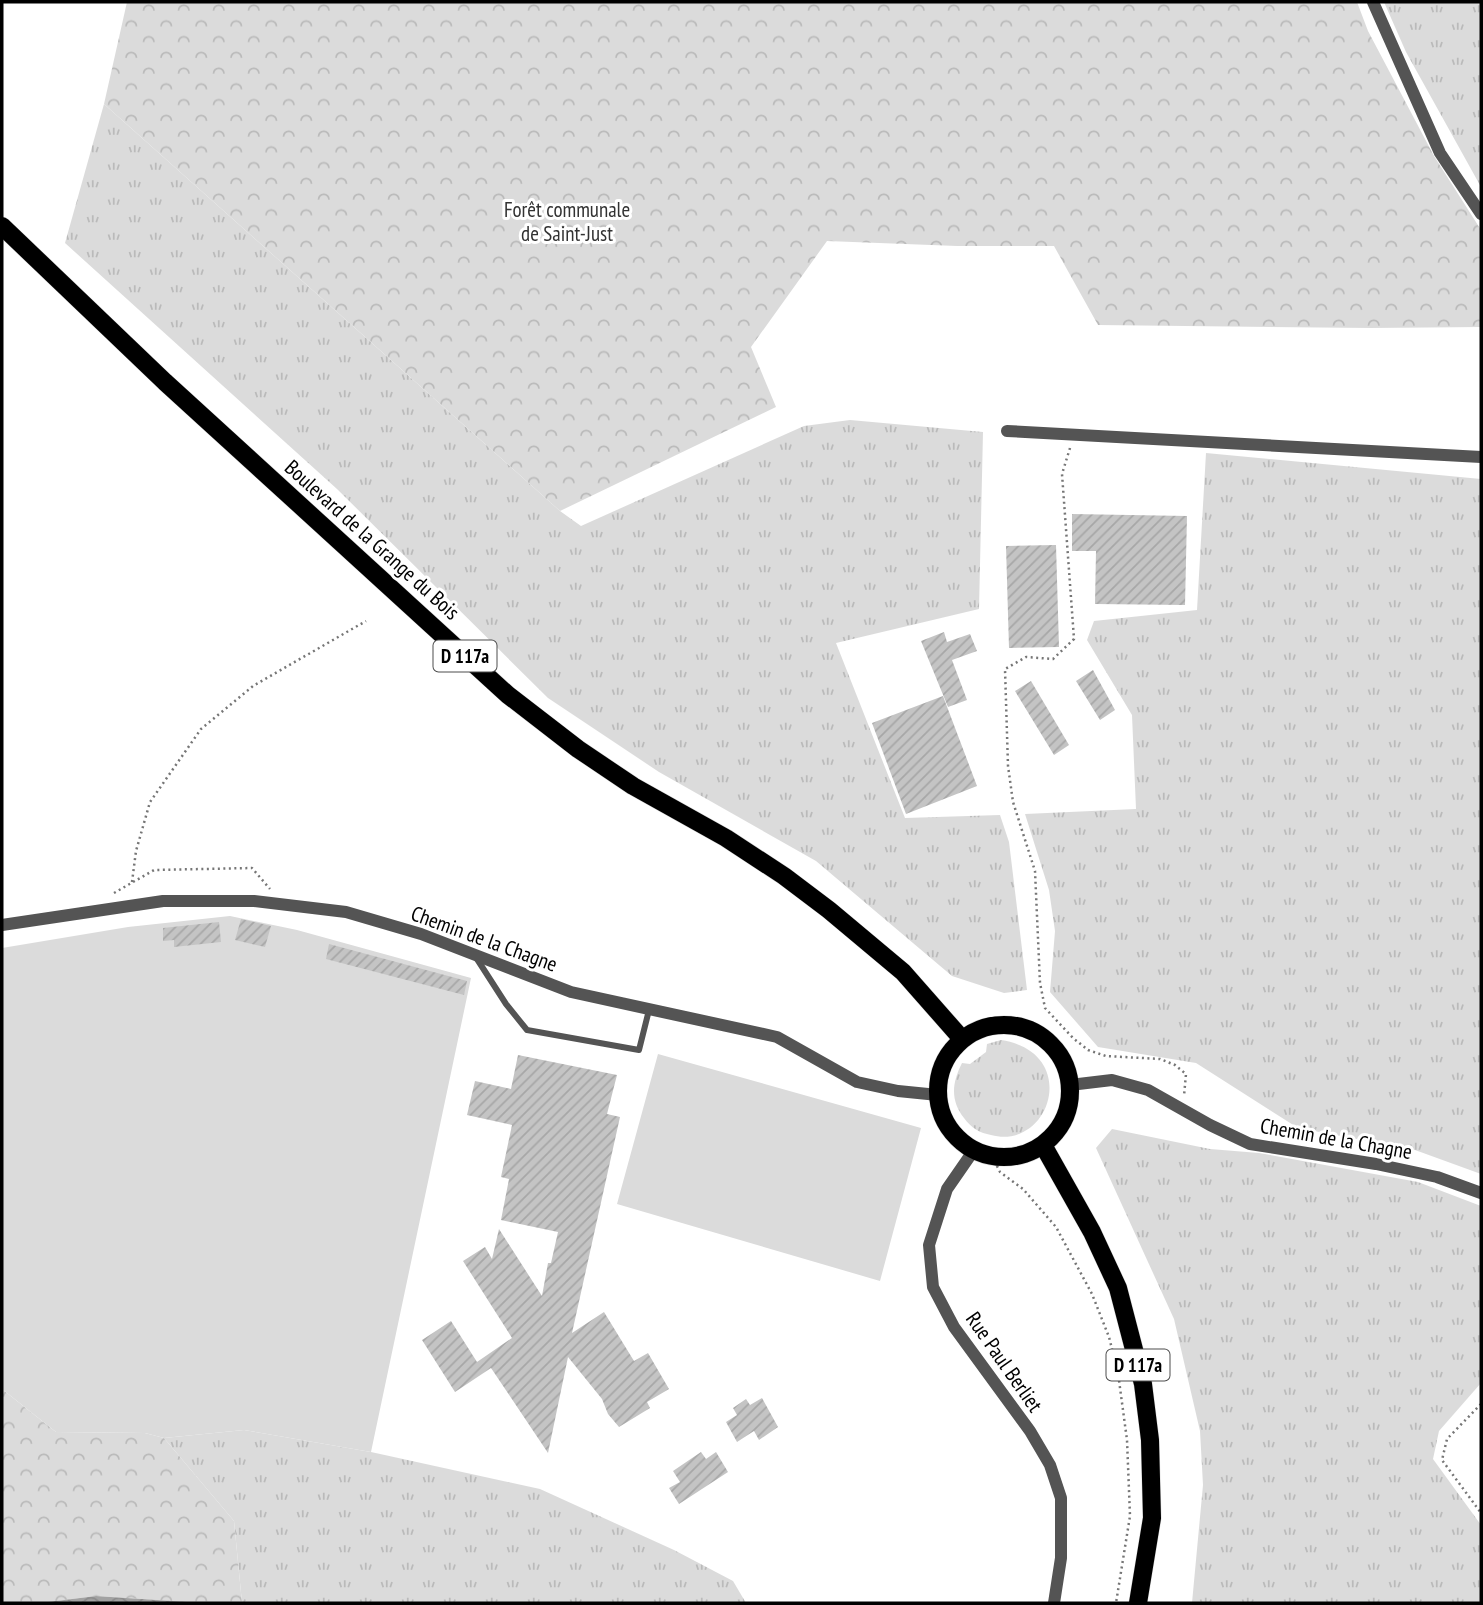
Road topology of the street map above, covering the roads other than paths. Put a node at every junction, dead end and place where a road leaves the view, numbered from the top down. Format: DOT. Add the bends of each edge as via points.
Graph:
graph roads {
  1 [pos="1373,2"];
  2 [pos="1481,214"];
  3 [pos="2,226"];
  4 [pos="1007,431"];
  5 [pos="1481,457"];
  6 [pos="2,925"];
  7 [pos="474,954"];
  8 [pos="649,1010"];
  9 [pos="962,1039"];
  10 [pos="1070,1085"];
  11 [pos="938,1095"];
  12 [pos="1043,1145"];
  13 [pos="974,1150"];
  14 [pos="1481,1193"];
  15 [pos="1054,1603"];
  16 [pos="1138,1603"];
  1 -- 2 [label="street" via="1440,153"];
  3 -- 9 [label="main road, Boulevard de la Grange du Bois / D 117a" via="165,382 508,695 578,750 726,838 830,910 903,972"];
  4 -- 5 [label="street"];
  6 -- 7 [label="street, Chemin de la Chagne" via="163,901 254,901 346,912"];
  7 -- 8 [label="street, Chemin de la Chagne" via="571,992"];
  7 -- 8 [label="lane" via="527,1030 639,1050"];
  8 -- 11 [label="street, Chemin de la Chagne" via="777,1037 857,1082"];
  9 -- 10 [label="main road" via="1007,1024 1038,1033 1060,1055"];
  9 -- 11 [label="main road" via="943,1064"];
  10 -- 12 [label="main road" via="1064,1119"];
  10 -- 14 [label="street, Chemin de la Chagne" via="1112,1080 1148,1090 1250,1144 1376,1164 1437,1177"];
  11 -- 13 [label="main road" via="956,1137"];
  12 -- 13 [label="main road" via="1011,1157"];
  12 -- 16 [label="main road, D 117a" via="1118,1288 1143,1384 1152,1518"];
  13 -- 15 [label="street, Rue Paul Berliet" via="947,1189 929,1245 933,1287 954,1327 1050,1465 1061,1497 1061,1558"];
}
